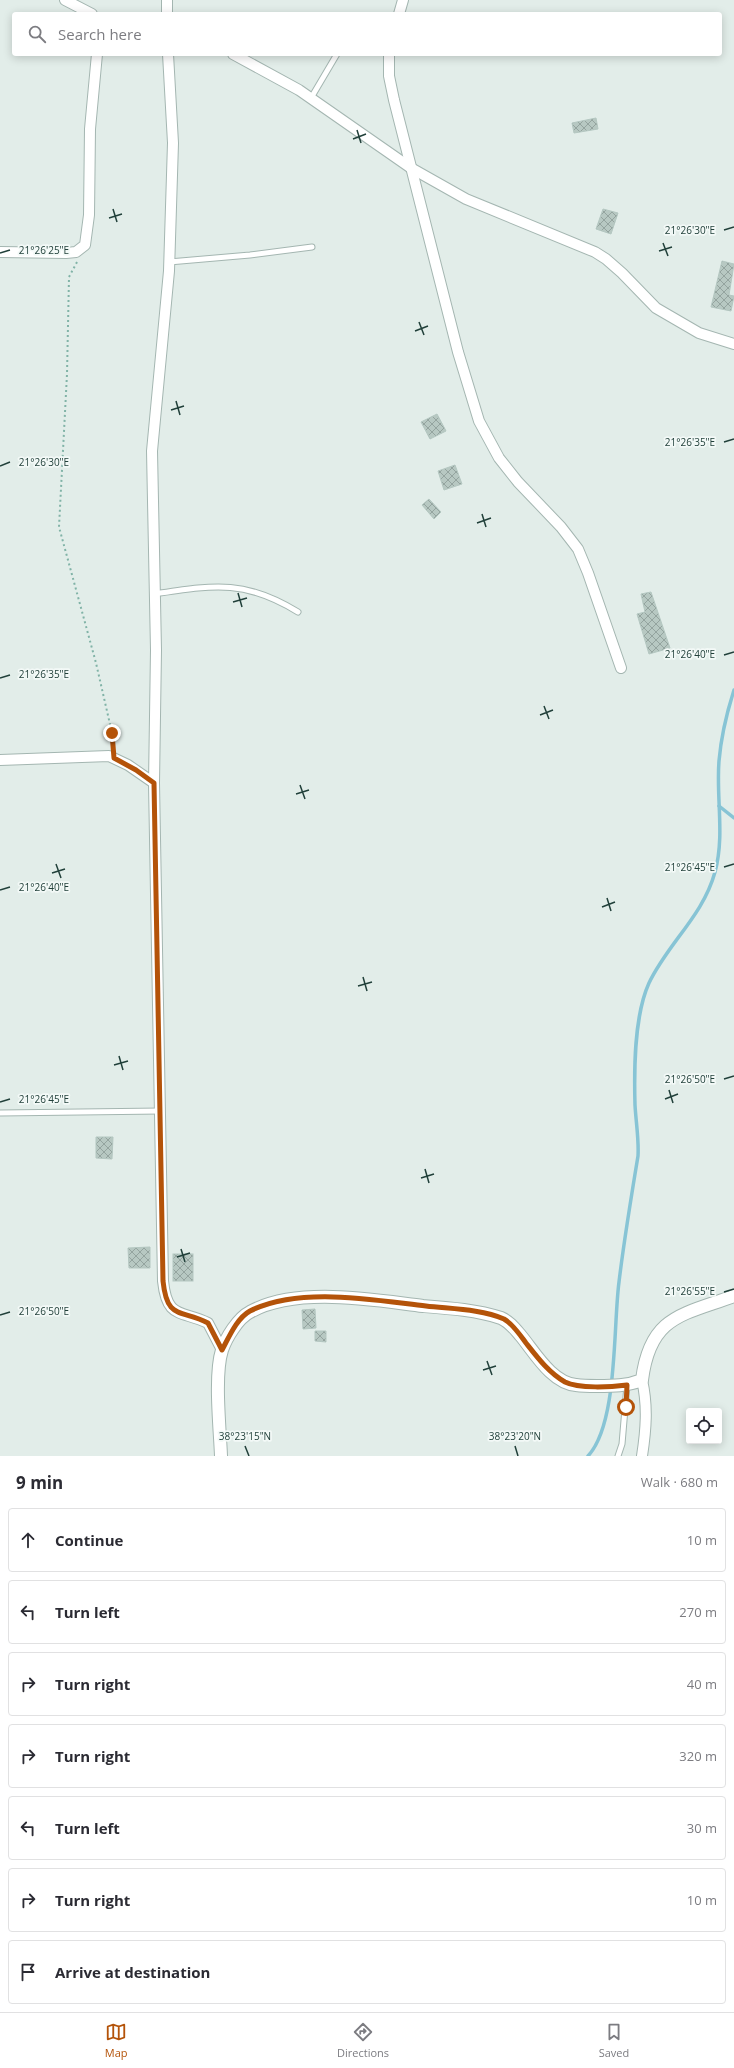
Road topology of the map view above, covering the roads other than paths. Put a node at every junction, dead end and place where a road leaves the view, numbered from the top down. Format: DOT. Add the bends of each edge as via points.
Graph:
graph roads {
  1 [pos="65,0"];
  2 [pos="167,0"];
  3 [pos="403,0"];
  4 [pos="88,12"];
  5 [pos="167,12"];
  6 [pos="400,12"];
  7 [pos="97,56"];
  8 [pos="168,56"];
  9 [pos="238,56"];
  10 [pos="336,56"];
  11 [pos="389,56"];
  12 [pos="311,98"];
  13 [pos="411,168"];
  14 [pos="312,247"];
  15 [pos="0,252"];
  16 [pos="169,262"];
  17 [pos="734,344"];
  18 [pos="154,594"];
  19 [pos="298,612"];
  20 [pos="621,668"];
  21 [pos="0,760"];
  22 [pos="154,783"];
  23 [pos="161,1111"];
  24 [pos="0,1113"];
  25 [pos="734,1296"];
  26 [pos="222,1350"];
  27 [pos="642,1380"];
  28 [pos="623,1386"];
  29 [pos="221,1456"];
  30 [pos="618,1456"];
  31 [pos="642,1456"];
  1 -- 4 [label="street"];
  2 -- 5 [label="street"];
  3 -- 6 [label="street"];
  7 -- 15 [label="street" via="90,129 87,240 81,250 66,253"];
  8 -- 16 [label="street" via="173,143"];
  9 -- 12 [label="street"];
  10 -- 12 [label="lane"];
  11 -- 13 [label="street" via="391,85"];
  12 -- 13 [label="street"];
  13 -- 17 [label="street" via="466,199 595,252 622,273 656,308 692,330"];
  13 -- 20 [label="street" via="458,352 479,421 499,458 578,549"];
  14 -- 16 [label="lane"];
  16 -- 18 [label="street" via="152,451"];
  18 -- 19 [label="lane" via="229,586 256,591 277,599"];
  18 -- 22 [label="street"];
  21 -- 22 [label="street" via="100,755 114,758"];
  22 -- 23 [label="street"];
  23 -- 24 [label="lane"];
  23 -- 26 [label="street" via="165,1296 169,1306 174,1310 210,1325"];
  25 -- 27 [label="street" via="684,1314 665,1324 658,1331 646,1356"];
  26 -- 28 [label="street" via="244,1316 259,1308 299,1299 375,1300 454,1309 502,1318 511,1324 541,1361 565,1382 575,1385"];
  26 -- 29 [label="street" via="219,1383"];
  27 -- 28 [label="street"];
  27 -- 31 [label="street" via="646,1406"];
  28 -- 30 [label="lane" via="622,1444"];
}
